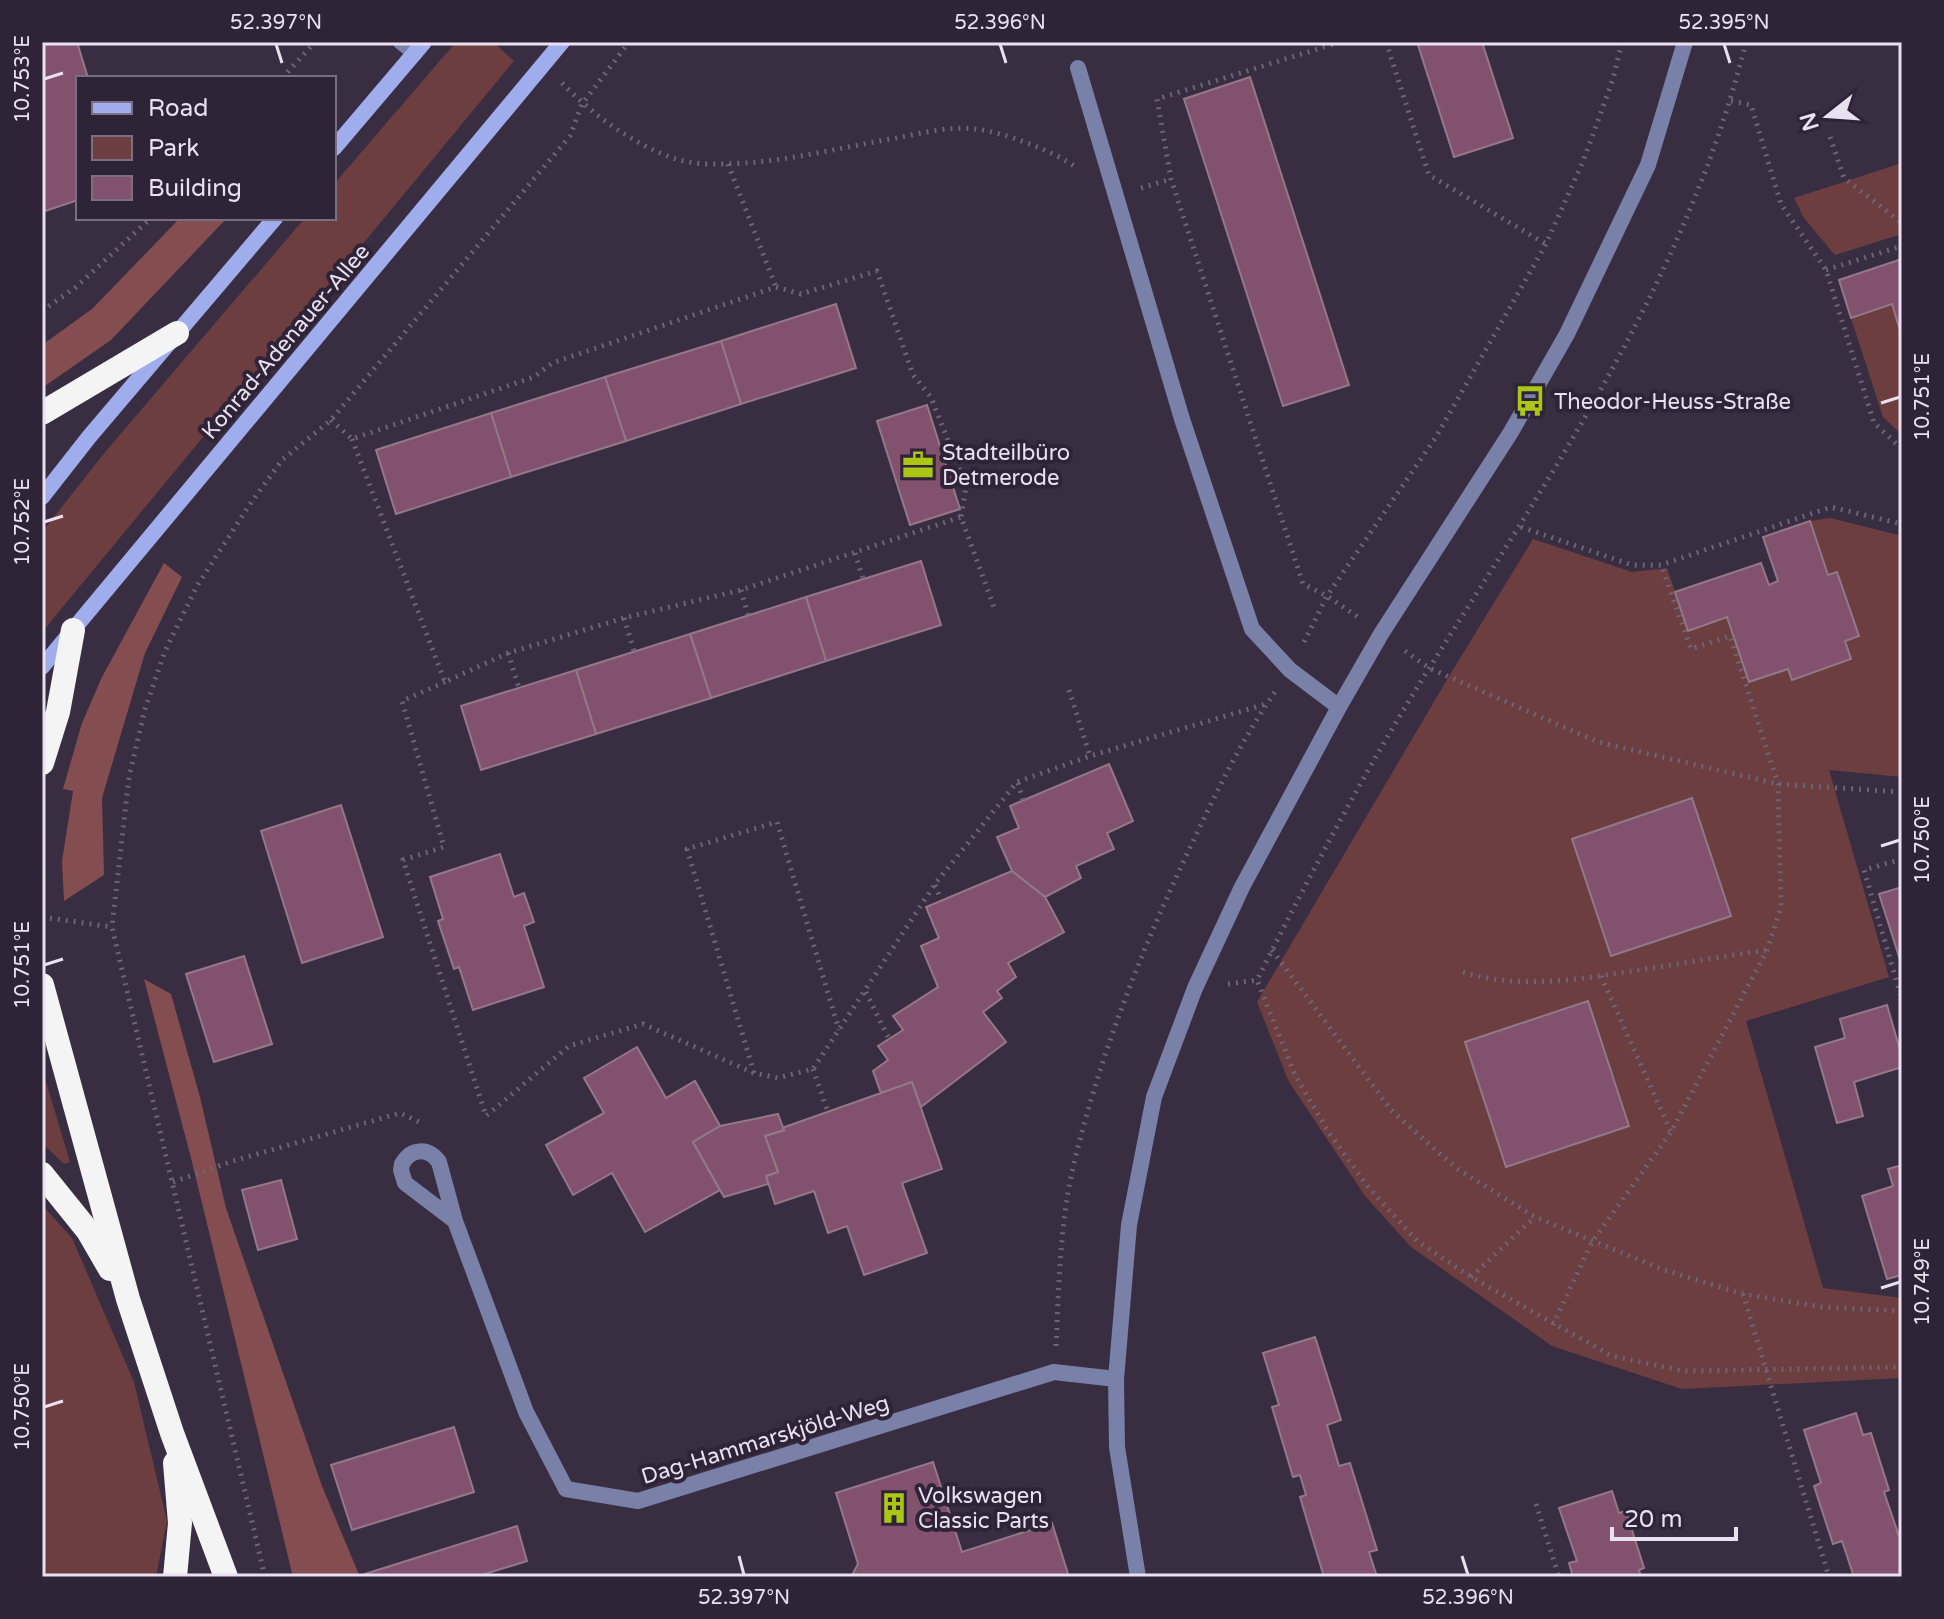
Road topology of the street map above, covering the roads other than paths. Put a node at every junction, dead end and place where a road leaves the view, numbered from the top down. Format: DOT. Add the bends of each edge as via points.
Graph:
graph roads {
  1 [pos="401,42"];
  2 [pos="562,42"];
  3 [pos="1685,42"];
  4 [pos="419,48"];
  5 [pos="1078,68"];
  6 [pos="336,146"];
  7 [pos="273,220"];
  8 [pos="177,333"];
  9 [pos="42,413"];
  10 [pos="42,497"];
  11 [pos="73,630"];
  12 [pos="42,667"];
  13 [pos="1339,707"];
  14 [pos="42,763"];
  15 [pos="42,985"];
  16 [pos="42,1174"];
  17 [pos="455,1221"];
  18 [pos="128,1299"];
  19 [pos="1116,1379"];
  20 [pos="172,1433"];
  21 [pos="175,1577"];
  22 [pos="226,1577"];
  23 [pos="1138,1577"];
  1 -- 4 [label="street"];
  2 -- 11 [label="street, Konrad-Adenauer-Allee"];
  3 -- 13 [label="street" via="1648,165 1567,334"];
  4 -- 6 [label="street"];
  5 -- 13 [label="street" via="1182,419 1252,629 1290,670"];
  7 -- 8 [label="street"];
  8 -- 9 [label="highway"];
  8 -- 10 [label="street"];
  11 -- 12 [label="street, Konrad-Adenauer-Allee"];
  11 -- 14 [label="highway" via="58,712"];
  13 -- 19 [label="street" via="1242,887 1195,988 1154,1097 1129,1225"];
  15 -- 18 [label="highway"];
  16 -- 18 [label="highway" via="88,1231"];
  17 -- 19 [label="street, Dag-Hammarskjöld-Weg" via="526,1412 566,1489 638,1501 1054,1372"];
  18 -- 20 [label="highway"];
  19 -- 23 [label="street" via="1117,1447"];
  20 -- 21 [label="highway" via="180,1523"];
  20 -- 22 [label="highway"];
}
